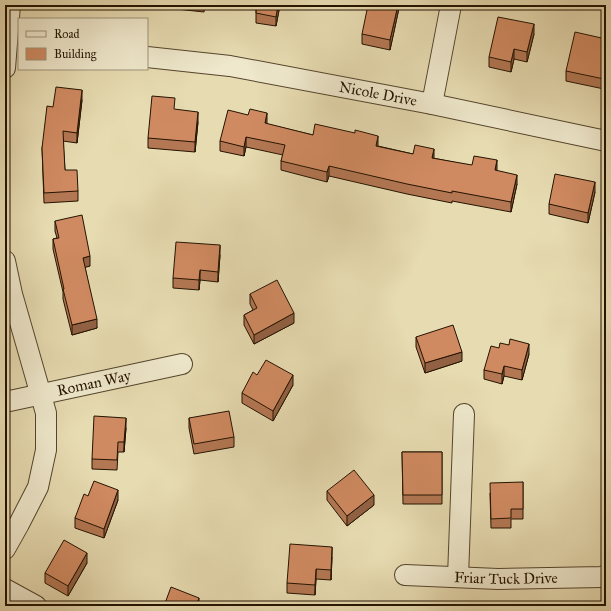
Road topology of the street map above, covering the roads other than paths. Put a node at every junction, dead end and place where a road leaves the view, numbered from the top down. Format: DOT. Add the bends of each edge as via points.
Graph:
graph roads {
  1 [pos="10,5"];
  2 [pos="451,5"];
  3 [pos="13,45"];
  4 [pos="148,57"];
  5 [pos="5,68"];
  6 [pos="432,104"];
  7 [pos="606,141"];
  8 [pos="5,261"];
  9 [pos="182,364"];
  10 [pos="41,394"];
  11 [pos="5,402"];
  12 [pos="464,414"];
  13 [pos="5,549"];
  14 [pos="405,575"];
  15 [pos="606,576"];
  16 [pos="458,577"];
  17 [pos="5,589"];
  18 [pos="36,606"];
  1 -- 3 [label="street"];
  2 -- 6 [label="street"];
  3 -- 5 [label="street"];
  4 -- 6 [label="street, Nicole Drive" via="230,66"];
  6 -- 7 [label="street, Nicole Drive"];
  8 -- 10 [label="street"];
  9 -- 10 [label="street, Roman Way"];
  10 -- 11 [label="street, Roman Way"];
  10 -- 13 [label="street" via="46,413 46,450 38,486"];
  12 -- 16 [label="street"];
  14 -- 16 [label="street, Friar Tuck Drive"];
  15 -- 16 [label="street, Friar Tuck Drive" via="498,579"];
  17 -- 18 [label="street"];
}
